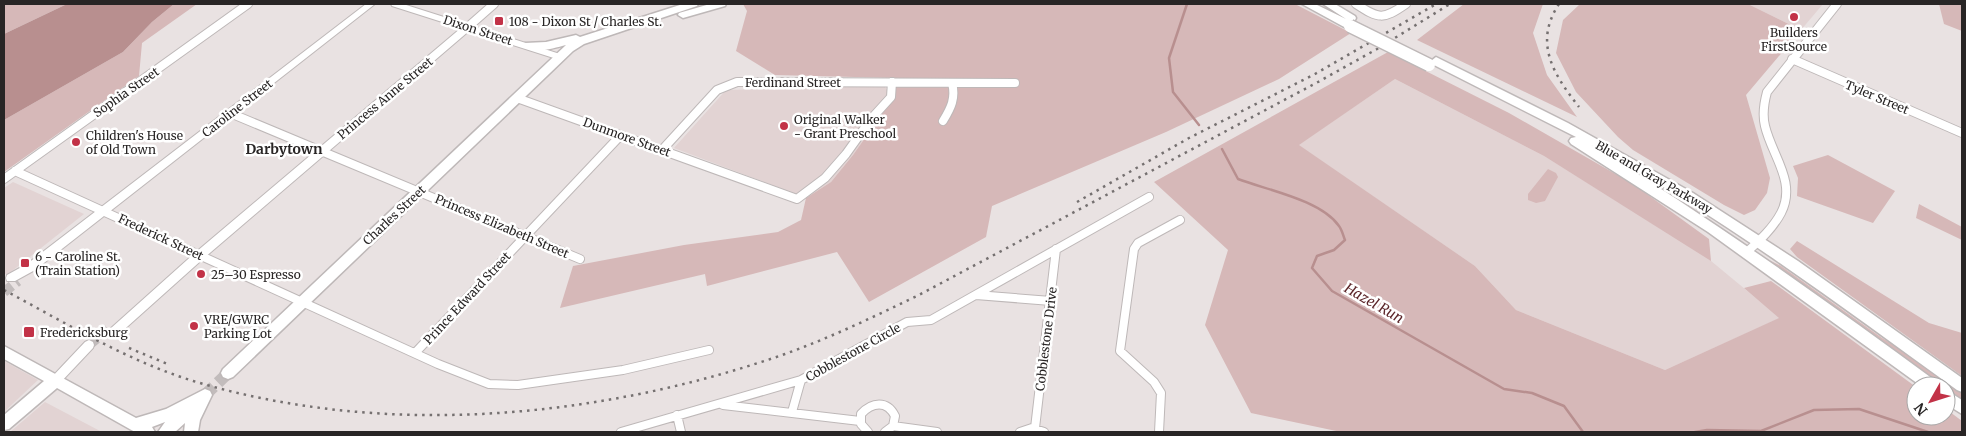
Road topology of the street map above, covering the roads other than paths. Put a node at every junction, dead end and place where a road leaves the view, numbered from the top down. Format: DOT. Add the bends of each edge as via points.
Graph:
graph roads {
  1 [pos="248,4"];
  2 [pos="371,4"];
  3 [pos="395,4"];
  4 [pos="494,4"];
  5 [pos="693,4"];
  6 [pos="721,4"];
  7 [pos="1307,4"];
  8 [pos="1323,4"];
  9 [pos="1328,4"];
  10 [pos="1356,4"];
  11 [pos="1406,4"];
  12 [pos="1836,4"];
  13 [pos="629,24"];
  14 [pos="1354,24"];
  15 [pos="469,26"];
  16 [pos="529,46"];
  17 [pos="560,57"];
  18 [pos="1792,59"];
  19 [pos="1432,63"];
  20 [pos="892,82"];
  21 [pos="952,83"];
  22 [pos="1014,83"];
  23 [pos="517,98"];
  24 [pos="230,113"];
  25 [pos="943,121"];
  26 [pos="1962,133"];
  27 [pos="621,135"];
  28 [pos="662,150"];
  29 [pos="322,152"];
  30 [pos="15,171"];
  31 [pos="4,179"];
  32 [pos="419,192"];
  33 [pos="1149,197"];
  34 [pos="105,210"];
  35 [pos="1180,220"];
  36 [pos="526,235"];
  37 [pos="1758,241"];
  38 [pos="1056,249"];
  39 [pos="1748,251"];
  40 [pos="200,255"];
  41 [pos="580,259"];
  42 [pos="14,280"];
  43 [pos="976,295"];
  44 [pos="1051,301"];
  45 [pos="302,302"];
  46 [pos="111,330"];
  47 [pos="92,347"];
  48 [pos="709,350"];
  49 [pos="4,352"];
  50 [pos="415,353"];
  51 [pos="228,373"];
  52 [pos="60,376"];
  53 [pos="1918,376"];
  54 [pos="800,380"];
  55 [pos="1962,386"];
  56 [pos="205,395"];
  57 [pos="718,405"];
  58 [pos="792,412"];
  59 [pos="677,416"];
  60 [pos="860,421"];
  61 [pos="4,424"];
  62 [pos="135,425"];
  63 [pos="1035,428"];
  64 [pos="889,429"];
  65 [pos="148,432"];
  66 [pos="165,432"];
  67 [pos="190,432"];
  68 [pos="621,432"];
  69 [pos="681,432"];
  70 [pos="868,432"];
  71 [pos="937,432"];
  72 [pos="1020,432"];
  73 [pos="1044,432"];
  74 [pos="1159,432"];
  1 -- 30 [label="street, Sophia Street"];
  2 -- 24 [label="street, Caroline Street"];
  3 -- 15 [label="street, Dixon Street"];
  4 -- 15 [label="street, Princess Anne Street"];
  5 -- 13 [label="main road"];
  6 -- 17 [label="main road" via="588,44"];
  7 -- 14 [label="main road, Blue and Gray Parkway"];
  8 -- 14 [label="main road, Blue and Gray Parkway"];
  9 -- 14 [label="main road"];
  10 -- 11 [label="street" via="1381,18"];
  12 -- 18 [label="street"];
  13 -- 16 [label="main road" via="557,44"];
  13 -- 17 [label="main road" via="580,41"];
  14 -- 19 [label="main road, Blue and Gray Parkway, bridge"];
  15 -- 16 [label="street, Dixon Street"];
  15 -- 29 [label="street, Princess Anne Street"];
  16 -- 17 [label="street, Dixon Street"];
  17 -- 23 [label="main road, Charles Street"];
  18 -- 26 [label="street, Tyler Street"];
  18 -- 37 [label="street" via="1763,103 1763,124 1784,171 1786,197 1780,214"];
  19 -- 37 [label="main road, Blue and Gray Parkway" via="1622,158 1688,195"];
  19 -- 39 [label="main road, Blue and Gray Parkway" via="1553,128 1668,197"];
  20 -- 21 [label="street, Ferdinand Street"];
  20 -- 28 [label="street, Ferdinand Street" via="730,83 717,90"];
  20 -- 28 [label="street, Dunmore Street" via="890,97 846,154 825,178 797,199"];
  21 -- 22 [label="street, Ferdinand Street"];
  21 -- 25 [label="street" via="954,101"];
  23 -- 27 [label="street, Dunmore Street"];
  23 -- 32 [label="main road, Charles Street"];
  24 -- 29 [label="street, Princess Elizabeth Street"];
  24 -- 34 [label="street, Caroline Street"];
  27 -- 28 [label="street, Dunmore Street"];
  27 -- 36 [label="street, Prince Edward Street"];
  29 -- 32 [label="street, Princess Elizabeth Street"];
  29 -- 40 [label="street, Princess Anne Street"];
  30 -- 31 [label="street, Sophia Street"];
  30 -- 34 [label="street, Frederick Street"];
  32 -- 36 [label="street, Princess Elizabeth Street"];
  32 -- 45 [label="main road, Charles Street"];
  33 -- 38 [label="street, Cobblestone Circle"];
  34 -- 40 [label="street, Frederick Street"];
  34 -- 42 [label="street, Caroline Street"];
  35 -- 74 [label="street" via="1138,242 1134,249 1120,351 1161,393"];
  36 -- 41 [label="street, Princess Elizabeth Street"];
  36 -- 50 [label="street, Prince Edward Street"];
  37 -- 39 [label="street"];
  37 -- 55 [label="main road, Blue and Gray Parkway"];
  38 -- 43 [label="street, Cobblestone Circle"];
  38 -- 44 [label="street, Cobblestone Drive"];
  39 -- 53 [label="main road, Blue and Gray Parkway"];
  40 -- 45 [label="street, Frederick Street"];
  40 -- 46 [label="street, Princess Anne Street" via="154,298"];
  43 -- 44 [label="street"];
  43 -- 54 [label="street, Cobblestone Circle" via="931,320 907,322"];
  44 -- 63 [label="street, Cobblestone Drive"];
  45 -- 50 [label="street, Frederick Street"];
  45 -- 51 [label="main road, Charles Street"];
  47 -- 52 [label="street"];
  48 -- 50 [label="street, Frederick Street" via="623,370 518,385 489,384"];
  49 -- 52 [label="main road"];
  52 -- 61 [label="main road"];
  52 -- 62 [label="main road"];
  54 -- 57 [label="street, Cobblestone Circle"];
  54 -- 58 [label="street"];
  56 -- 62 [label="main road" via="163,418"];
  56 -- 66 [label="main road"];
  56 -- 67 [label="main road"];
  57 -- 58 [label="street"];
  57 -- 59 [label="street, Cobblestone Circle"];
  58 -- 60 [label="street"];
  59 -- 68 [label="street, Cobblestone Circle"];
  59 -- 69 [label="street"];
  60 -- 64 [label="street" via="864,410 874,404 885,404 893,411 895,421"];
  60 -- 70 [label="street"];
  62 -- 65 [label="main road"];
  63 -- 72 [label="street"];
  63 -- 73 [label="street"];
  64 -- 71 [label="street"];
}
